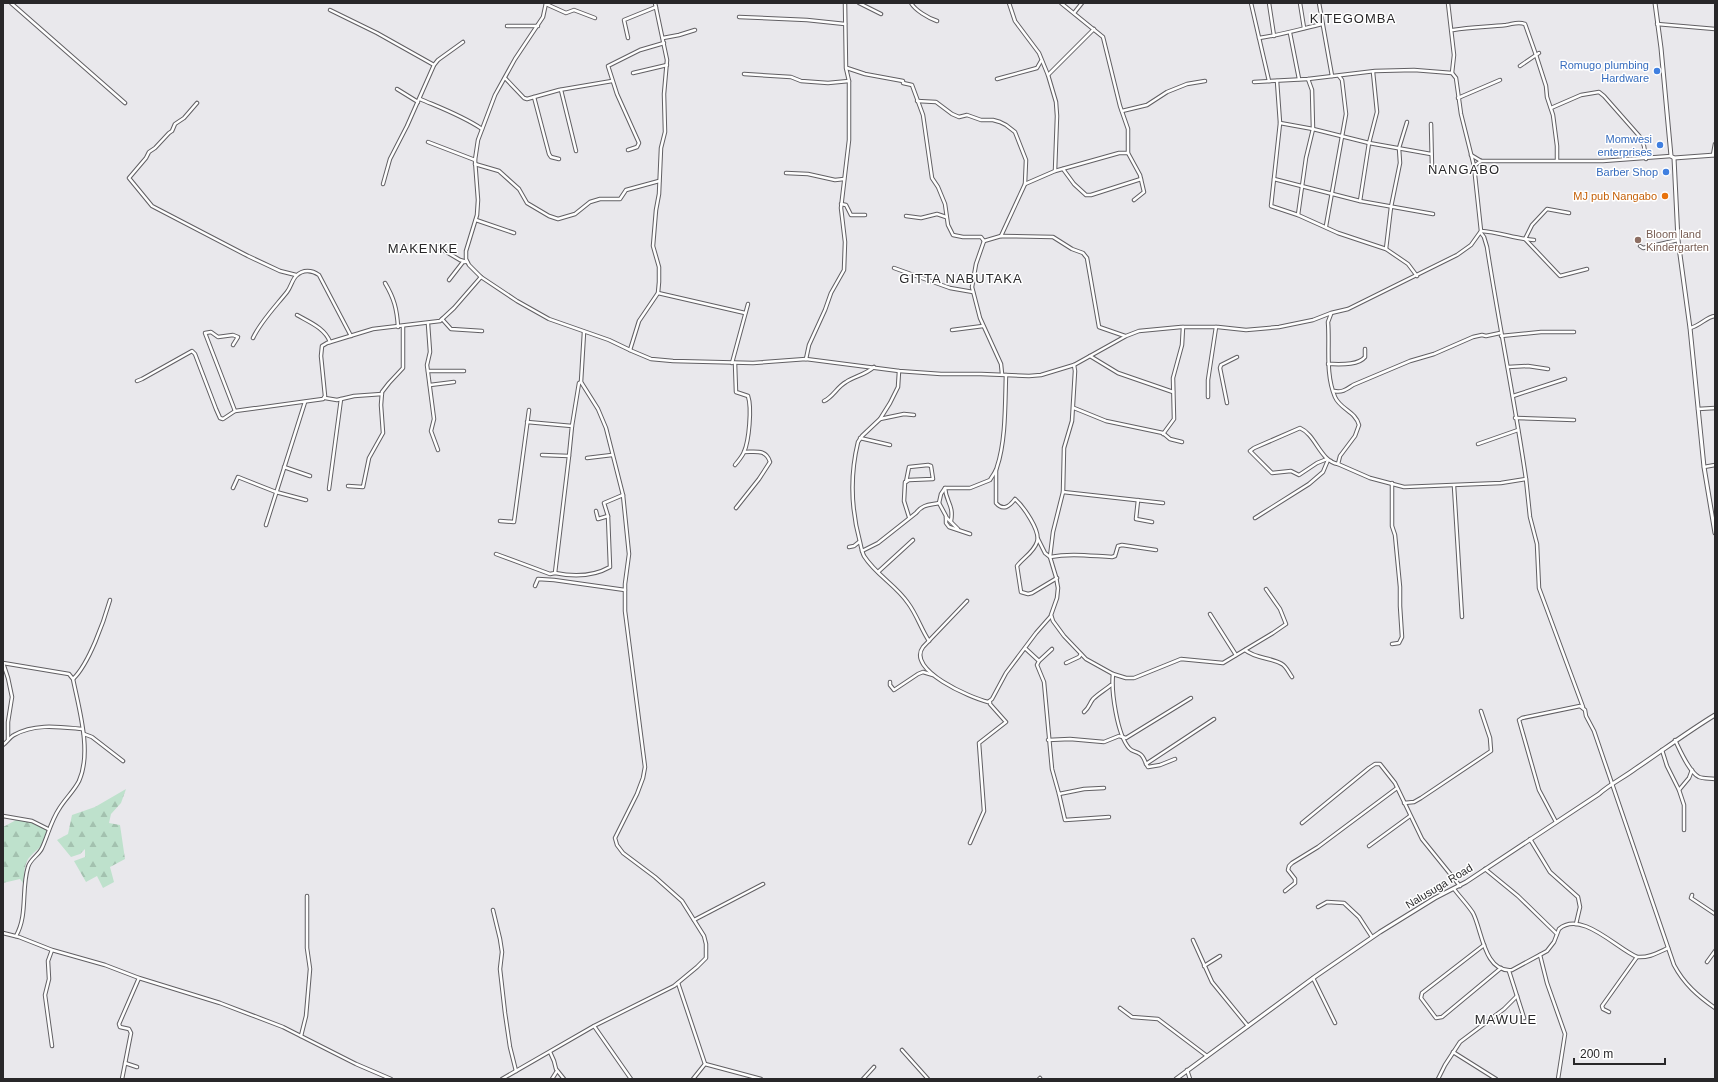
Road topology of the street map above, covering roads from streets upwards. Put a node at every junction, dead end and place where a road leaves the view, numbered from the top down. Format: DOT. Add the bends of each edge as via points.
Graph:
graph roads {
  1 [pos="11,3"];
  2 [pos="546,3"];
  3 [pos="655,3"];
  4 [pos="845,3"];
  5 [pos="859,3"];
  6 [pos="911,3"];
  7 [pos="1009,3"];
  8 [pos="1061,3"];
  9 [pos="1082,3"];
  10 [pos="1251,3"];
  11 [pos="1269,3"];
  12 [pos="1300,3"];
  13 [pos="1318,3"];
  14 [pos="1448,3"];
  15 [pos="1655,3"];
  16 [pos="656,8"];
  17 [pos="330,10"];
  18 [pos="1074,13"];
  19 [pos="881,14"];
  20 [pos="739,17"];
  21 [pos="595,18"];
  22 [pos="936,21"];
  23 [pos="845,24"];
  24 [pos="1322,24"];
  25 [pos="1656,24"];
  26 [pos="507,26"];
  27 [pos="538,26"];
  28 [pos="1304,28"];
  29 [pos="1094,29"];
  30 [pos="1715,29"];
  31 [pos="695,30"];
  32 [pos="1452,30"];
  33 [pos="1290,33"];
  34 [pos="1274,36"];
  35 [pos="628,38"];
  36 [pos="663,38"];
  37 [pos="1259,38"];
  38 [pos="463,42"];
  39 [pos="664,43"];
  40 [pos="1537,54"];
  41 [pos="1042,61"];
  42 [pos="667,65"];
  43 [pos="434,66"];
  44 [pos="1520,66"];
  45 [pos="846,68"];
  46 [pos="1373,72"];
  47 [pos="633,73"];
  48 [pos="1452,73"];
  49 [pos="744,74"];
  50 [pos="1048,75"];
  51 [pos="1332,76"];
  52 [pos="1339,76"];
  53 [pos="505,78"];
  54 [pos="997,79"];
  55 [pos="1298,79"];
  56 [pos="1308,79"];
  57 [pos="1500,80"];
  58 [pos="612,81"];
  59 [pos="849,81"];
  60 [pos="1205,81"];
  61 [pos="1269,81"];
  62 [pos="1278,81"];
  63 [pos="1254,82"];
  64 [pos="397,89"];
  65 [pos="561,90"];
  66 [pos="534,97"];
  67 [pos="1458,98"];
  68 [pos="419,100"];
  69 [pos="917,101"];
  70 [pos="126,103"];
  71 [pos="197,103"];
  72 [pos="1551,108"];
  73 [pos="1122,112"];
  74 [pos="1407,122"];
  75 [pos="1280,123"];
  76 [pos="1431,124"];
  77 [pos="1313,128"];
  78 [pos="482,129"];
  79 [pos="1343,136"];
  80 [pos="428,142"];
  81 [pos="1369,143"];
  82 [pos="1715,144"];
  83 [pos="1399,148"];
  84 [pos="628,150"];
  85 [pos="576,151"];
  86 [pos="1128,153"];
  87 [pos="1431,154"];
  88 [pos="1471,155"];
  89 [pos="1714,155"];
  90 [pos="1673,157"];
  91 [pos="1646,159"];
  92 [pos="475,160"];
  93 [pos="559,160"];
  94 [pos="1557,160"];
  95 [pos="1481,161"];
  96 [pos="475,164"];
  97 [pos="1474,166"];
  98 [pos="1432,167"];
  99 [pos="1063,168"];
  100 [pos="1055,171"];
  101 [pos="786,173"];
  102 [pos="844,179"];
  103 [pos="1274,179"];
  104 [pos="1141,180"];
  105 [pos="659,181"];
  106 [pos="384,184"];
  107 [pos="1024,184"];
  108 [pos="1303,186"];
  109 [pos="1331,193"];
  110 [pos="1134,200"];
  111 [pos="1360,200"];
  112 [pos="841,204"];
  113 [pos="1391,206"];
  114 [pos="1569,213"];
  115 [pos="1433,214"];
  116 [pos="865,215"];
  117 [pos="1298,215"];
  118 [pos="906,216"];
  119 [pos="946,217"];
  120 [pos="476,220"];
  121 [pos="1326,226"];
  122 [pos="1481,232"];
  123 [pos="514,233"];
  124 [pos="1001,236"];
  125 [pos="1525,239"];
  126 [pos="1534,240"];
  127 [pos="1678,240"];
  128 [pos="984,241"];
  129 [pos="1640,246"];
  130 [pos="438,247"];
  131 [pos="1386,249"];
  132 [pos="468,262"];
  133 [pos="894,268"];
  134 [pos="1587,269"];
  135 [pos="296,275"];
  136 [pos="1416,276"];
  137 [pos="481,277"];
  138 [pos="449,280"];
  139 [pos="385,283"];
  140 [pos="973,292"];
  141 [pos="658,294"];
  142 [pos="748,304"];
  143 [pos="1331,313"];
  144 [pos="745,314"];
  145 [pos="297,315"];
  146 [pos="1715,316"];
  147 [pos="442,319"];
  148 [pos="428,324"];
  149 [pos="403,326"];
  150 [pos="983,326"];
  151 [pos="398,327"];
  152 [pos="1183,327"];
  153 [pos="1216,327"];
  154 [pos="1690,328"];
  155 [pos="952,330"];
  156 [pos="482,331"];
  157 [pos="584,332"];
  158 [pos="1574,332"];
  159 [pos="1501,334"];
  160 [pos="351,336"];
  161 [pos="1126,336"];
  162 [pos="253,338"];
  163 [pos="330,342"];
  164 [pos="233,345"];
  165 [pos="1365,349"];
  166 [pos="630,350"];
  167 [pos="1090,356"];
  168 [pos="1237,357"];
  169 [pos="806,359"];
  170 [pos="733,363"];
  171 [pos="1328,364"];
  172 [pos="1074,365"];
  173 [pos="874,367"];
  174 [pos="1508,367"];
  175 [pos="1548,369"];
  176 [pos="428,371"];
  177 [pos="464,371"];
  178 [pos="898,371"];
  179 [pos="1004,374"];
  180 [pos="1565,379"];
  181 [pos="137,381"];
  182 [pos="454,382"];
  183 [pos="581,382"];
  184 [pos="430,385"];
  185 [pos="1334,390"];
  186 [pos="1174,392"];
  187 [pos="382,394"];
  188 [pos="1513,396"];
  189 [pos="1208,397"];
  190 [pos="325,398"];
  191 [pos="341,399"];
  192 [pos="824,401"];
  193 [pos="304,402"];
  194 [pos="1227,402"];
  195 [pos="1074,408"];
  196 [pos="1715,408"];
  197 [pos="1698,409"];
  198 [pos="529,410"];
  199 [pos="234,412"];
  200 [pos="914,415"];
  201 [pos="1516,418"];
  202 [pos="880,419"];
  203 [pos="1574,420"];
  204 [pos="527,422"];
  205 [pos="572,426"];
  206 [pos="1518,430"];
  207 [pos="1163,434"];
  208 [pos="860,438"];
  209 [pos="1182,442"];
  210 [pos="1478,444"];
  211 [pos="890,445"];
  212 [pos="438,450"];
  213 [pos="744,452"];
  214 [pos="542,455"];
  215 [pos="612,455"];
  216 [pos="569,456"];
  217 [pos="587,458"];
  218 [pos="1330,460"];
  219 [pos="1338,464"];
  220 [pos="735,465"];
  221 [pos="1715,465"];
  222 [pos="284,467"];
  223 [pos="1704,467"];
  224 [pos="996,470"];
  225 [pos="310,476"];
  226 [pos="990,480"];
  227 [pos="1526,480"];
  228 [pos="996,481"];
  229 [pos="906,482"];
  230 [pos="1392,483"];
  231 [pos="348,486"];
  232 [pos="1454,486"];
  233 [pos="233,488"];
  234 [pos="946,488"];
  235 [pos="329,489"];
  236 [pos="276,492"];
  237 [pos="1063,492"];
  238 [pos="623,495"];
  239 [pos="306,500"];
  240 [pos="1138,500"];
  241 [pos="939,503"];
  242 [pos="1163,503"];
  243 [pos="736,508"];
  244 [pos="596,511"];
  245 [pos="608,516"];
  246 [pos="946,516"];
  247 [pos="909,518"];
  248 [pos="1255,518"];
  249 [pos="500,521"];
  250 [pos="950,521"];
  251 [pos="1152,522"];
  252 [pos="266,525"];
  253 [pos="958,530"];
  254 [pos="1715,533"];
  255 [pos="970,534"];
  256 [pos="1038,538"];
  257 [pos="913,540"];
  258 [pos="860,541"];
  259 [pos="849,547"];
  260 [pos="1156,550"];
  261 [pos="862,551"];
  262 [pos="496,554"];
  263 [pos="1050,557"];
  264 [pos="878,572"];
  265 [pos="555,573"];
  266 [pos="1056,578"];
  267 [pos="535,586"];
  268 [pos="1266,589"];
  269 [pos="625,590"];
  270 [pos="110,600"];
  271 [pos="967,601"];
  272 [pos="1210,614"];
  273 [pos="1051,616"];
  274 [pos="1462,617"];
  275 [pos="1048,620"];
  276 [pos="1053,621"];
  277 [pos="929,641"];
  278 [pos="1392,644"];
  279 [pos="1026,649"];
  280 [pos="1052,649"];
  281 [pos="1246,650"];
  282 [pos="1081,654"];
  283 [pos="1236,655"];
  284 [pos="1039,661"];
  285 [pos="3,663"];
  286 [pos="1066,663"];
  287 [pos="1113,674"];
  288 [pos="934,675"];
  289 [pos="1292,677"];
  290 [pos="73,679"];
  291 [pos="890,682"];
  292 [pos="1112,685"];
  293 [pos="1191,698"];
  294 [pos="990,702"];
  295 [pos="1583,707"];
  296 [pos="1480,711"];
  297 [pos="1084,712"];
  298 [pos="1715,715"];
  299 [pos="1214,719"];
  300 [pos="82,729"];
  301 [pos="84,734"];
  302 [pos="1124,738"];
  303 [pos="8,740"];
  304 [pos="1048,740"];
  305 [pos="1675,740"];
  306 [pos="3,745"];
  307 [pos="1662,750"];
  308 [pos="1175,759"];
  309 [pos="123,761"];
  310 [pos="1146,764"];
  311 [pos="1692,770"];
  312 [pos="1715,779"];
  313 [pos="1612,783"];
  314 [pos="1104,788"];
  315 [pos="1397,788"];
  316 [pos="1679,790"];
  317 [pos="1059,794"];
  318 [pos="1404,803"];
  319 [pos="3,816"];
  320 [pos="1410,816"];
  321 [pos="1109,817"];
  322 [pos="1556,822"];
  323 [pos="1302,823"];
  324 [pos="49,829"];
  325 [pos="1684,830"];
  326 [pos="1530,839"];
  327 [pos="970,843"];
  328 [pos="1369,846"];
  329 [pos="1485,869"];
  330 [pos="763,884"];
  331 [pos="1460,886"];
  332 [pos="1454,889"];
  333 [pos="1285,891"];
  334 [pos="1692,895"];
  335 [pos="307,896"];
  336 [pos="1318,907"];
  337 [pos="493,910"];
  338 [pos="1715,914"];
  339 [pos="694,920"];
  340 [pos="1576,924"];
  341 [pos="3,933"];
  342 [pos="1556,933"];
  343 [pos="16,936"];
  344 [pos="1372,937"];
  345 [pos="1194,940"];
  346 [pos="1484,945"];
  347 [pos="1668,948"];
  348 [pos="52,950"];
  349 [pos="1715,951"];
  350 [pos="1540,955"];
  351 [pos="1220,956"];
  352 [pos="1637,957"];
  353 [pos="1707,962"];
  354 [pos="1204,966"];
  355 [pos="1502,968"];
  356 [pos="1509,970"];
  357 [pos="139,978"];
  358 [pos="1313,978"];
  359 [pos="678,983"];
  360 [pos="1517,996"];
  361 [pos="1120,1008"];
  362 [pos="1715,1008"];
  363 [pos="1608,1012"];
  364 [pos="1524,1018"];
  365 [pos="1335,1023"];
  366 [pos="594,1026"];
  367 [pos="1248,1026"];
  368 [pos="300,1036"];
  369 [pos="52,1046"];
  370 [pos="902,1050"];
  371 [pos="550,1052"];
  372 [pos="1453,1052"];
  373 [pos="1207,1056"];
  374 [pos="125,1063"];
  375 [pos="706,1064"];
  376 [pos="874,1066"];
  377 [pos="137,1067"];
  378 [pos="1186,1070"];
  379 [pos="516,1071"];
  380 [pos="557,1071"];
  381 [pos="122,1079"];
  382 [pos="391,1079"];
  383 [pos="502,1079"];
  384 [pos="552,1079"];
  385 [pos="564,1079"];
  386 [pos="631,1079"];
  387 [pos="693,1079"];
  388 [pos="761,1079"];
  389 [pos="863,1079"];
  390 [pos="928,1079"];
  391 [pos="1176,1079"];
  392 [pos="1190,1079"];
  393 [pos="1438,1079"];
  394 [pos="1496,1079"];
  395 [pos="1558,1079"];
  1 -- 70 [label="street"];
  2 -- 21 [label="street" via="566,12 574,10"];
  2 -- 27 [label="street"];
  3 -- 16 [label="street"];
  4 -- 23 [label="street"];
  5 -- 19 [label="street"];
  6 -- 22 [label="street"];
  7 -- 41 [label="street" via="1015,21 1037,49"];
  8 -- 18 [label="street"];
  9 -- 18 [label="street"];
  10 -- 37 [label="street"];
  11 -- 34 [label="street"];
  12 -- 28 [label="street"];
  13 -- 24 [label="street"];
  14 -- 32 [label="street"];
  15 -- 25 [label="street"];
  16 -- 35 [label="street" via="624,20"];
  16 -- 36 [label="street"];
  17 -- 43 [label="street" via="377,33"];
  18 -- 29 [label="street"];
  20 -- 23 [label="street"];
  23 -- 45 [label="street"];
  24 -- 28 [label="street"];
  24 -- 51 [label="street"];
  25 -- 30 [label="street"];
  25 -- 90 [label="street"];
  26 -- 27 [label="street"];
  27 -- 53 [label="street"];
  28 -- 33 [label="street"];
  29 -- 50 [label="street"];
  29 -- 73 [label="street" via="1103,37"];
  31 -- 36 [label="street"];
  32 -- 40 [label="street" via="1525,24"];
  32 -- 48 [label="street"];
  33 -- 34 [label="street"];
  33 -- 55 [label="street"];
  34 -- 37 [label="street"];
  36 -- 39 [label="street"];
  37 -- 61 [label="street"];
  38 -- 43 [label="street" via="438,60"];
  39 -- 42 [label="street"];
  39 -- 58 [label="street" via="640,50 608,66"];
  40 -- 44 [label="street"];
  40 -- 72 [label="street"];
  41 -- 50 [label="street"];
  41 -- 54 [label="street" via="1037,68"];
  42 -- 47 [label="street"];
  42 -- 105 [label="street" via="664,94 665,132 661,148"];
  43 -- 68 [label="street"];
  45 -- 59 [label="street"];
  45 -- 69 [label="street" via="912,85"];
  46 -- 48 [label="street" via="1414,70"];
  46 -- 52 [label="street"];
  46 -- 81 [label="street" via="1377,112"];
  48 -- 67 [label="street" via="1456,78"];
  49 -- 59 [label="street" via="791,77 801,81 828,83"];
  50 -- 100 [label="street" via="1056,102"];
  51 -- 52 [label="street"];
  51 -- 56 [label="street"];
  52 -- 79 [label="street" via="1342,80 1346,114"];
  53 -- 66 [label="street" via="524,98"];
  53 -- 78 [label="street"];
  55 -- 56 [label="street"];
  55 -- 62 [label="street"];
  56 -- 77 [label="street" via="1312,90"];
  57 -- 67 [label="street"];
  58 -- 65 [label="street"];
  58 -- 84 [label="street" via="639,143 637,147"];
  59 -- 102 [label="street" via="848,140"];
  60 -- 73 [label="street" via="1186,84 1147,104"];
  61 -- 62 [label="street"];
  61 -- 63 [label="street"];
  62 -- 75 [label="street"];
  64 -- 68 [label="street"];
  65 -- 66 [label="street"];
  65 -- 85 [label="street"];
  66 -- 93 [label="street" via="549,154"];
  67 -- 88 [label="street"];
  68 -- 78 [label="street" via="468,120"];
  68 -- 106 [label="street" via="390,160"];
  69 -- 107 [label="street" via="933,101 956,116 967,115 983,121 993,120 1012,129 1026,160"];
  69 -- 119 [label="street" via="923,115 932,178 940,190 946,207"];
  71 -- 135 [label="street" via="184,118 174,124 172,131 149,152 129,178 152,206 261,262"];
  72 -- 91 [label="street" via="1580,94 1598,92 1641,138"];
  72 -- 94 [label="street"];
  73 -- 86 [label="street" via="1128,129"];
  74 -- 83 [label="street"];
  75 -- 77 [label="street"];
  75 -- 103 [label="street"];
  76 -- 87 [label="street"];
  77 -- 79 [label="street"];
  77 -- 108 [label="street"];
  78 -- 92 [label="street"];
  79 -- 81 [label="street"];
  79 -- 109 [label="street"];
  80 -- 92 [label="street"];
  81 -- 83 [label="street"];
  81 -- 111 [label="street"];
  82 -- 89 [label="street"];
  83 -- 87 [label="street"];
  83 -- 113 [label="street" via="1400,163"];
  86 -- 99 [label="street" via="1119,153"];
  86 -- 104 [label="street"];
  87 -- 98 [label="street"];
  88 -- 95 [label="street"];
  88 -- 97 [label="street"];
  89 -- 90 [label="street"];
  90 -- 91 [label="street"];
  90 -- 127 [label="street"];
  91 -- 94 [label="street"];
  92 -- 96 [label="street"];
  94 -- 95 [label="street"];
  95 -- 97 [label="street"];
  96 -- 105 [label="street" via="499,171 519,189 526,203 558,219 575,214 590,202 620,199 626,190"];
  96 -- 120 [label="street" via="478,200"];
  97 -- 122 [label="street"];
  99 -- 100 [label="street"];
  99 -- 104 [label="street" via="1074,184 1086,195"];
  100 -- 107 [label="street"];
  101 -- 102 [label="street"];
  102 -- 112 [label="street"];
  103 -- 108 [label="street"];
  103 -- 117 [label="street" via="1271,206"];
  104 -- 110 [label="street" via="1144,192"];
  105 -- 141 [label="street" via="653,246 659,267"];
  107 -- 124 [label="street"];
  108 -- 109 [label="street"];
  108 -- 117 [label="street"];
  109 -- 111 [label="street"];
  109 -- 121 [label="street"];
  111 -- 113 [label="street"];
  112 -- 116 [label="street" via="846,205 851,215"];
  112 -- 169 [label="street" via="845,242 844,270 831,293 809,345"];
  113 -- 115 [label="street"];
  113 -- 131 [label="street"];
  114 -- 125 [label="street" via="1547,209 1532,225"];
  117 -- 121 [label="street"];
  118 -- 119 [label="street" via="921,218 937,214"];
  119 -- 128 [label="street" via="953,235 981,237"];
  120 -- 123 [label="street"];
  120 -- 132 [label="street" via="466,251"];
  121 -- 131 [label="street" via="1338,233"];
  122 -- 125 [label="street"];
  122 -- 136 [label="street" via="1475,242 1464,251"];
  122 -- 159 [label="street" via="1487,248"];
  124 -- 128 [label="street"];
  124 -- 161 [label="street" via="1053,237 1072,249 1083,252 1087,258 1099,327"];
  125 -- 126 [label="street"];
  125 -- 134 [label="street" via="1560,276"];
  127 -- 129 [label="street" via="1643,248"];
  127 -- 154 [label="street"];
  128 -- 140 [label="street" via="973,276"];
  130 -- 132 [label="street"];
  131 -- 136 [label="street" via="1408,264"];
  132 -- 137 [label="street"];
  132 -- 138 [label="street" via="463,262"];
  133 -- 140 [label="street" via="950,288"];
  135 -- 160 [label="street" via="311,270 319,275"];
  135 -- 162 [label="street" via="288,291"];
  136 -- 143 [label="street" via="1348,309"];
  137 -- 147 [label="street"];
  137 -- 157 [label="street" via="549,319"];
  139 -- 151 [label="street" via="393,296"];
  140 -- 150 [label="street"];
  141 -- 144 [label="street"];
  141 -- 166 [label="street" via="639,321"];
  142 -- 144 [label="street"];
  143 -- 153 [label="street" via="1313,320 1279,327 1246,330"];
  143 -- 171 [label="street" via="1328,322"];
  144 -- 170 [label="street"];
  145 -- 163 [label="street" via="320,328"];
  146 -- 154 [label="street" via="1697,327"];
  147 -- 148 [label="street"];
  147 -- 156 [label="street" via="451,329"];
  148 -- 149 [label="street"];
  148 -- 176 [label="street"];
  149 -- 151 [label="street"];
  149 -- 187 [label="street" via="403,368 389,382"];
  150 -- 155 [label="street"];
  150 -- 179 [label="street"];
  151 -- 160 [label="street"];
  152 -- 153 [label="street"];
  152 -- 161 [label="street" via="1146,330"];
  152 -- 186 [label="street" via="1182,345 1174,372"];
  153 -- 189 [label="street"];
  154 -- 197 [label="street"];
  157 -- 166 [label="street"];
  157 -- 183 [label="street"];
  158 -- 159 [label="street"];
  159 -- 174 [label="street"];
  159 -- 185 [label="street" via="1473,337 1353,385 1345,391"];
  160 -- 163 [label="street"];
  161 -- 167 [label="street"];
  163 -- 190 [label="street" via="322,346 321,350"];
  164 -- 199 [label="street" via="238,337 218,337 211,332 205,333"];
  165 -- 171 [label="street" via="1363,360"];
  166 -- 170 [label="street" via="651,358 666,360"];
  167 -- 172 [label="street"];
  167 -- 186 [label="street" via="1118,373"];
  168 -- 194 [label="street" via="1220,368"];
  169 -- 170 [label="street"];
  169 -- 173 [label="street"];
  170 -- 213 [label="street" via="736,392 748,396 750,402"];
  171 -- 185 [label="street"];
  172 -- 179 [label="street" via="1041,375"];
  172 -- 195 [label="street"];
  173 -- 178 [label="street"];
  173 -- 192 [label="street" via="862,376 846,382"];
  174 -- 175 [label="street"];
  174 -- 188 [label="street"];
  176 -- 177 [label="street"];
  176 -- 184 [label="street"];
  178 -- 179 [label="street"];
  178 -- 202 [label="street" via="898,387"];
  179 -- 224 [label="street" via="1003,429"];
  180 -- 188 [label="street"];
  181 -- 199 [label="street" via="192,351 220,418 223,419"];
  182 -- 184 [label="street"];
  183 -- 205 [label="street"];
  183 -- 215 [label="street" via="598,409 606,428"];
  184 -- 212 [label="street" via="434,419 431,431"];
  185 -- 219 [label="street" via="1339,403 1353,415 1359,425 1355,436 1340,456"];
  186 -- 207 [label="street" via="1174,419"];
  187 -- 191 [label="street"];
  187 -- 231 [label="street" via="382,436 369,458 363,487"];
  188 -- 201 [label="street"];
  190 -- 191 [label="street"];
  190 -- 193 [label="street"];
  191 -- 235 [label="street"];
  193 -- 199 [label="street"];
  193 -- 222 [label="street"];
  195 -- 207 [label="street" via="1106,421"];
  195 -- 237 [label="street" via="1072,425 1064,448"];
  196 -- 197 [label="street"];
  197 -- 223 [label="street"];
  198 -- 204 [label="street"];
  200 -- 202 [label="street" via="904,414"];
  201 -- 203 [label="street"];
  201 -- 206 [label="street"];
  202 -- 208 [label="street"];
  204 -- 205 [label="street"];
  204 -- 249 [label="street" via="514,522"];
  205 -- 216 [label="street"];
  206 -- 210 [label="street"];
  206 -- 227 [label="street"];
  207 -- 209 [label="street"];
  208 -- 211 [label="street"];
  208 -- 258 [label="street" via="856,448 852,498 855,526"];
  213 -- 220 [label="street"];
  213 -- 243 [label="street" via="764,452 770,462"];
  214 -- 216 [label="street"];
  215 -- 217 [label="street"];
  215 -- 238 [label="street"];
  216 -- 265 [label="street"];
  218 -- 218 [label="street" via="1300,428 1250,451 1272,473 1291,471 1298,475 1317,463"];
  218 -- 219 [label="street"];
  218 -- 248 [label="street" via="1323,472 1310,484"];
  219 -- 230 [label="street" via="1370,478"];
  221 -- 223 [label="street"];
  222 -- 225 [label="street"];
  222 -- 236 [label="street"];
  223 -- 254 [label="street"];
  224 -- 226 [label="street"];
  224 -- 228 [label="street"];
  226 -- 228 [label="street"];
  226 -- 234 [label="street" via="970,488"];
  227 -- 232 [label="street"];
  227 -- 295 [label="street" via="1530,517 1537,544 1539,588"];
  228 -- 256 [label="street" via="996,503 1005,508 1015,500 1019,502"];
  229 -- 229 [label="street" via="933,479 931,466 909,467"];
  229 -- 247 [label="street" via="904,501"];
  230 -- 232 [label="street" via="1410,488"];
  230 -- 278 [label="street" via="1392,526 1395,535 1402,636 1400,643"];
  232 -- 274 [label="street"];
  233 -- 236 [label="street" via="238,477"];
  234 -- 241 [label="street"];
  234 -- 250 [label="street" via="952,509"];
  236 -- 239 [label="street"];
  236 -- 252 [label="street"];
  237 -- 240 [label="street"];
  237 -- 263 [label="street"];
  238 -- 245 [label="street" via="604,503"];
  238 -- 269 [label="street" via="629,554"];
  240 -- 242 [label="street"];
  240 -- 251 [label="street" via="1136,519"];
  241 -- 246 [label="street"];
  241 -- 247 [label="street" via="927,504"];
  244 -- 245 [label="street" via="598,519"];
  245 -- 265 [label="street" via="610,567 580,575"];
  246 -- 250 [label="street"];
  246 -- 253 [label="street" via="949,528"];
  247 -- 261 [label="street" via="878,543"];
  250 -- 253 [label="street"];
  253 -- 255 [label="street"];
  256 -- 263 [label="street"];
  256 -- 266 [label="street" via="1036,546 1017,566 1021,592 1032,593"];
  257 -- 264 [label="street"];
  258 -- 259 [label="street"];
  258 -- 261 [label="street"];
  260 -- 263 [label="street" via="1122,545 1118,546 1115,556 1112,557 1092,554 1063,554"];
  261 -- 264 [label="street"];
  262 -- 265 [label="street" via="550,574"];
  263 -- 266 [label="street"];
  264 -- 277 [label="street" via="909,604"];
  266 -- 273 [label="street" via="1057,598"];
  267 -- 269 [label="street" via="538,579"];
  268 -- 281 [label="street" via="1280,609 1286,624"];
  269 -- 339 [label="street" via="625,611 645,772 615,838 623,853 676,895"];
  270 -- 290 [label="street" via="94,645"];
  271 -- 277 [label="street"];
  272 -- 283 [label="street"];
  273 -- 275 [label="street"];
  273 -- 276 [label="street"];
  275 -- 276 [label="street"];
  275 -- 279 [label="street"];
  276 -- 282 [label="street"];
  277 -- 288 [label="street" via="919,656"];
  279 -- 284 [label="street"];
  279 -- 294 [label="street" via="1006,674"];
  280 -- 284 [label="street"];
  281 -- 283 [label="street"];
  281 -- 289 [label="street" via="1254,656 1283,664"];
  282 -- 286 [label="street"];
  282 -- 287 [label="street"];
  283 -- 287 [label="street" via="1220,664 1181,659 1134,678"];
  284 -- 304 [label="street" via="1037,665 1044,682"];
  285 -- 290 [label="street" via="65,673"];
  285 -- 303 [label="street" via="12,697"];
  287 -- 292 [label="street"];
  288 -- 291 [label="street" via="923,672 894,690"];
  288 -- 294 [label="street" via="953,688"];
  290 -- 300 [label="street"];
  292 -- 297 [label="street" via="1101,692"];
  292 -- 302 [label="street" via="1119,725"];
  293 -- 302 [label="street"];
  294 -- 327 [label="street" via="1006,722 979,743 985,807"];
  295 -- 313 [label="street"];
  295 -- 322 [label="street" via="1519,720 1538,790"];
  296 -- 318 [label="street" via="1490,738 1491,750 1418,800"];
  298 -- 305 [label="street, Nalusuga Road"];
  299 -- 310 [label="street"];
  300 -- 301 [label="street"];
  300 -- 303 [label="street" via="63,726 30,729 13,735"];
  301 -- 309 [label="street" via="92,736"];
  301 -- 324 [label="street" via="84,756 78,782 58,810"];
  302 -- 304 [label="street" via="1118,736 1104,742"];
  302 -- 310 [label="street" via="1130,749 1141,755"];
  303 -- 306 [label="street"];
  304 -- 317 [label="street"];
  305 -- 307 [label="street, Nalusuga Road"];
  305 -- 311 [label="street"];
  307 -- 313 [label="street, Nalusuga Road"];
  307 -- 316 [label="street"];
  308 -- 310 [label="street" via="1157,766 1148,767"];
  311 -- 312 [label="street" via="1700,778"];
  311 -- 316 [label="street"];
  313 -- 322 [label="street, Nalusuga Road"];
  313 -- 347 [label="street"];
  314 -- 317 [label="street"];
  315 -- 318 [label="street"];
  315 -- 323 [label="street" via="1382,766 1375,764"];
  315 -- 333 [label="street" via="1318,847 1292,863 1288,870 1295,879 1295,884"];
  316 -- 325 [label="street" via="1684,805"];
  317 -- 321 [label="street" via="1065,820"];
  318 -- 320 [label="street"];
  319 -- 324 [label="street" via="32,821"];
  320 -- 328 [label="street"];
  320 -- 331 [label="street" via="1422,839"];
  322 -- 326 [label="street, Nalusuga Road"];
  324 -- 343 [label="street" via="42,850 28,866 23,917"];
  326 -- 329 [label="street, Nalusuga Road"];
  326 -- 340 [label="street" via="1550,872 1578,897 1580,907"];
  329 -- 331 [label="street, Nalusuga Road"];
  329 -- 342 [label="street" via="1518,896"];
  330 -- 339 [label="street"];
  331 -- 332 [label="street, Nalusuga Road"];
  332 -- 344 [label="street, Nalusuga Road"];
  332 -- 346 [label="street" via="1472,913"];
  334 -- 338 [label="street" via="1691,898"];
  335 -- 368 [label="street" via="307,948 310,969 306,1016"];
  336 -- 344 [label="street" via="1328,902 1344,903 1359,917"];
  337 -- 379 [label="street" via="502,952 500,968 505,1013"];
  339 -- 359 [label="street" via="706,944 706,958"];
  340 -- 342 [label="street" via="1563,926"];
  340 -- 352 [label="street" via="1603,936"];
  341 -- 343 [label="street"];
  342 -- 350 [label="street" via="1554,942"];
  343 -- 348 [label="street"];
  344 -- 358 [label="street, Nalusuga Road"];
  345 -- 354 [label="street"];
  346 -- 355 [label="street" via="1490,958"];
  346 -- 355 [label="street" via="1422,993 1421,998 1436,1018 1442,1018"];
  347 -- 352 [label="street" via="1653,956"];
  347 -- 362 [label="street" via="1681,978"];
  348 -- 357 [label="street"];
  348 -- 369 [label="street" via="48,961 45,995"];
  349 -- 353 [label="street"];
  350 -- 356 [label="street"];
  350 -- 395 [label="street" via="1565,1034"];
  351 -- 354 [label="street"];
  352 -- 363 [label="street" via="1602,1006"];
  354 -- 367 [label="street" via="1217,989"];
  355 -- 356 [label="street"];
  356 -- 360 [label="street"];
  357 -- 368 [label="street" via="220,1003"];
  357 -- 374 [label="street" via="119,1024 131,1033"];
  358 -- 365 [label="street"];
  358 -- 367 [label="street, Nalusuga Road"];
  359 -- 366 [label="street"];
  359 -- 375 [label="street"];
  360 -- 364 [label="street"];
  360 -- 372 [label="street" via="1460,1042"];
  361 -- 373 [label="street" via="1132,1017 1158,1019"];
  366 -- 371 [label="street"];
  366 -- 386 [label="street"];
  367 -- 373 [label="street, Nalusuga Road"];
  368 -- 382 [label="street"];
  370 -- 390 [label="street"];
  371 -- 379 [label="street"];
  371 -- 380 [label="street"];
  372 -- 393 [label="street"];
  372 -- 394 [label="street"];
  373 -- 378 [label="street, Nalusuga Road"];
  374 -- 377 [label="street"];
  374 -- 381 [label="street"];
  375 -- 387 [label="street"];
  375 -- 388 [label="street"];
  376 -- 389 [label="street"];
  378 -- 391 [label="street, Nalusuga Road"];
  378 -- 392 [label="street"];
  379 -- 383 [label="street"];
  380 -- 384 [label="street"];
  380 -- 385 [label="street"];
}
